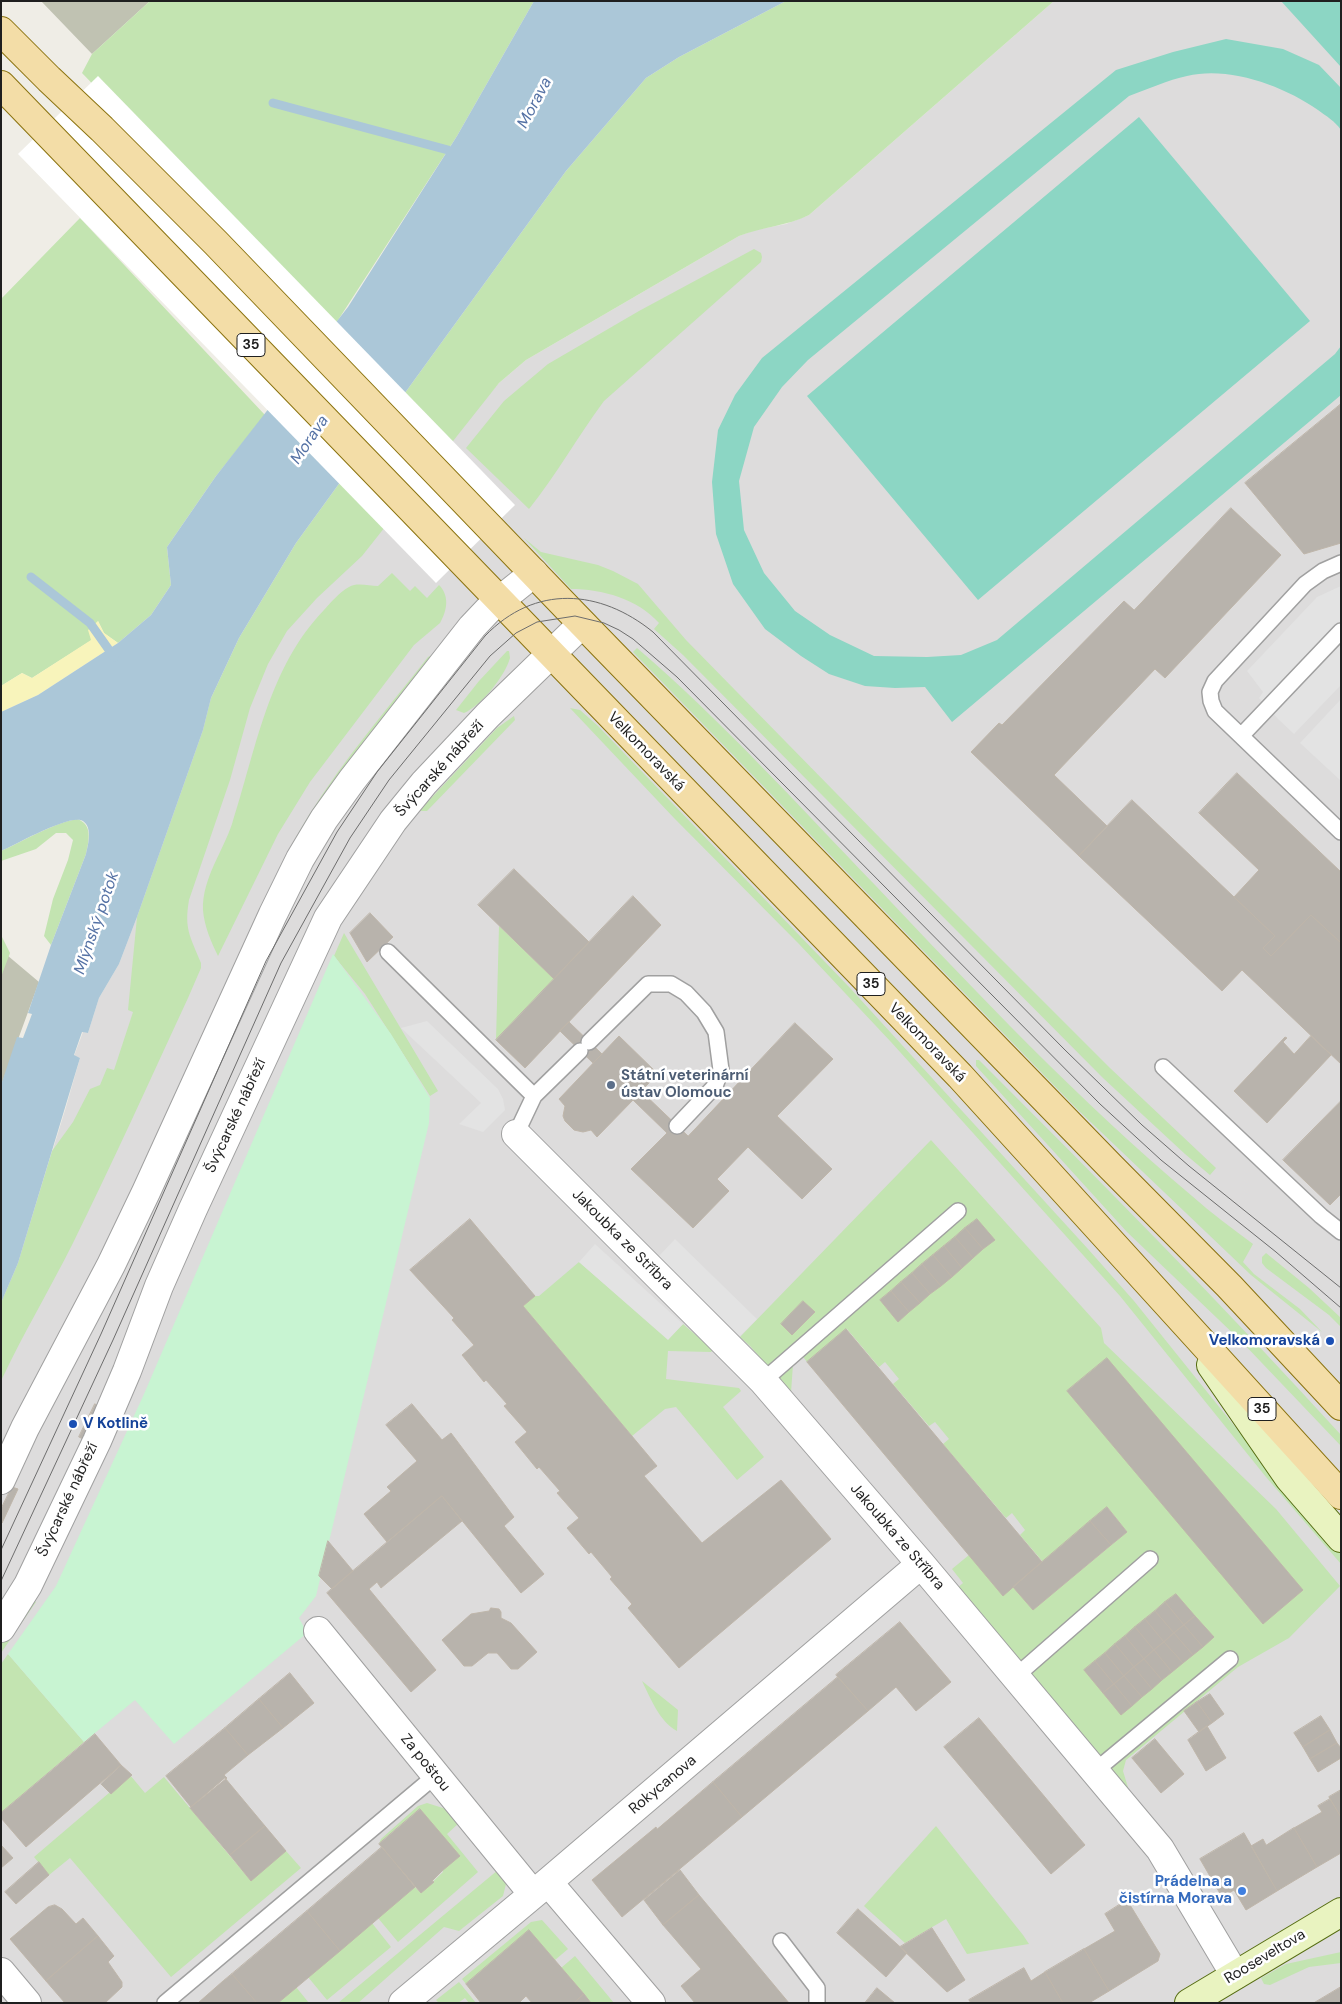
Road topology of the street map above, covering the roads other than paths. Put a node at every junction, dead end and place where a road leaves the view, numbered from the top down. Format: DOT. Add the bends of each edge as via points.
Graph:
graph roads {
  1 [pos="1,31"];
  2 [pos="1,85"];
  3 [pos="1341,563"];
  4 [pos="534,573"];
  5 [pos="499,601"];
  6 [pos="582,624"];
  7 [pos="1341,631"];
  8 [pos="550,654"];
  9 [pos="1241,736"];
  10 [pos="1341,832"];
  11 [pos="388,952"];
  12 [pos="1163,1067"];
  13 [pos="534,1096"];
  14 [pos="677,1126"];
  15 [pos="516,1134"];
  16 [pos="958,1211"];
  17 [pos="1341,1232"];
  18 [pos="1182,1323"];
  19 [pos="763,1381"];
  20 [pos="1341,1406"];
  21 [pos="1,1480"];
  22 [pos="1341,1495"];
  23 [pos="1341,1538"];
  24 [pos="1150,1559"];
  25 [pos="921,1564"];
  26 [pos="1,1628"];
  27 [pos="318,1631"];
  28 [pos="1230,1659"];
  29 [pos="1015,1677"];
  30 [pos="1095,1771"];
  31 [pos="435,1776"];
  32 [pos="541,1888"];
  33 [pos="1341,1912"];
  34 [pos="781,1940"];
  35 [pos="1,1972"];
  36 [pos="1235,1975"];
  37 [pos="27,2003"];
  38 [pos="165,2003"];
  39 [pos="402,2003"];
  40 [pos="651,2003"];
  41 [pos="817,2003"];
  42 [pos="1189,2003"];
  1 -- 4 [label="main road" via="223,250"];
  2 -- 5 [label="main road, Velkomoravská / 35"];
  3 -- 9 [label="lane" via="1305,584 1215,681 1210,692 1215,711"];
  4 -- 5 [label="street"];
  4 -- 6 [label="main road"];
  5 -- 8 [label="main road, Velkomoravská / 35"];
  5 -- 21 [label="street" via="466,634 352,780 300,859 111,1265"];
  6 -- 8 [label="street, Švýcarské nábřeží"];
  6 -- 20 [label="main road" via="1229,1286"];
  7 -- 9 [label="lane"];
  8 -- 18 [label="main road, Velkomoravská / 35" via="960,1076"];
  8 -- 26 [label="street, Švýcarské nábřeží" via="403,807 328,918 193,1209 97,1441 28,1585"];
  9 -- 10 [label="lane"];
  11 -- 13 [label="lane"];
  12 -- 17 [label="lane"];
  13 -- 14 [label="lane" via="648,984 671,984 686,993 704,1012 716,1032 721,1070 715,1086"];
  13 -- 15 [label="lane"];
  15 -- 19 [label="street, Jakoubka ze Stříbra"];
  16 -- 19 [label="lane"];
  18 -- 22 [label="main road, Velkomoravská / 35"];
  18 -- 23 [label="street" via="1289,1478"];
  19 -- 25 [label="street, Jakoubka ze Stříbra"];
  24 -- 29 [label="lane"];
  25 -- 29 [label="street, Jakoubka ze Stříbra"];
  25 -- 32 [label="street, Rokycanova"];
  27 -- 31 [label="street, Za poštou"];
  28 -- 30 [label="lane"];
  29 -- 30 [label="street, Jakoubka ze Stříbra"];
  30 -- 36 [label="street, Jakoubka ze Stříbra" via="1160,1849"];
  31 -- 32 [label="street, Za poštou"];
  31 -- 38 [label="lane"];
  32 -- 39 [label="street, Rokycanova"];
  32 -- 40 [label="street, Za poštou"];
  33 -- 36 [label="street, Rooseveltova"];
  34 -- 41 [label="lane" via="817,1988"];
  35 -- 37 [label="street"];
  36 -- 42 [label="street, Rooseveltova"];
}
